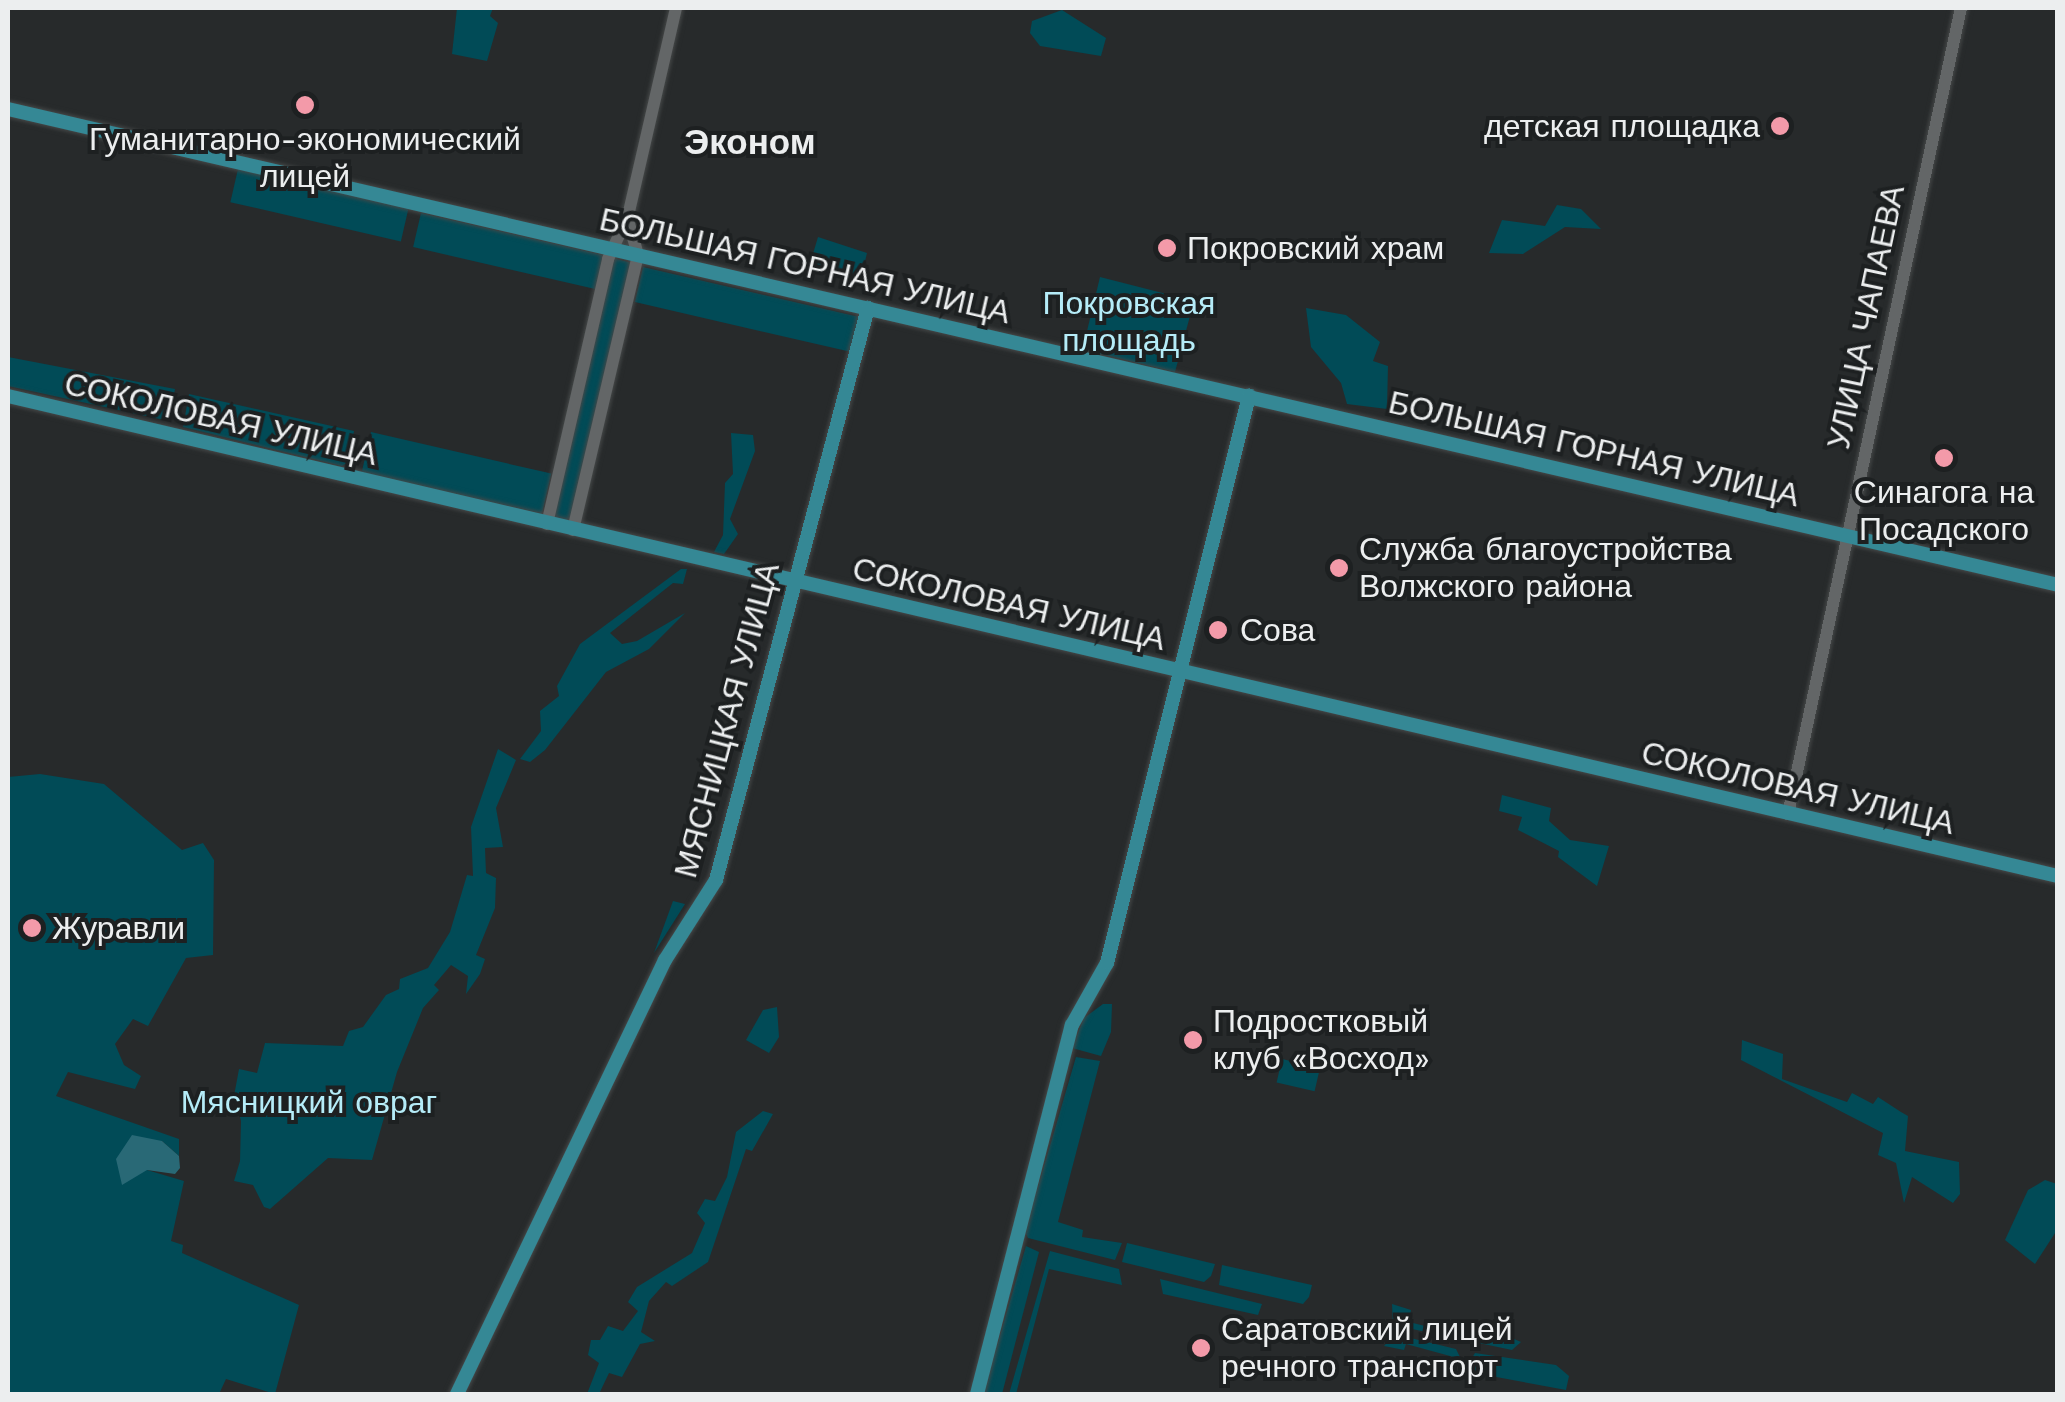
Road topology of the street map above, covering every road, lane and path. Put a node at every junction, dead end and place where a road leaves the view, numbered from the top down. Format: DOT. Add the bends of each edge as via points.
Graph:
graph roads {
  1 [pos="676,8"];
  2 [pos="1961,8"];
  3 [pos="8,109"];
  4 [pos="628,216"];
  5 [pos="610,250"];
  6 [pos="638,255"];
  7 [pos="868,308"];
  8 [pos="8,396"];
  9 [pos="1249,396"];
  10 [pos="547,524"];
  11 [pos="573,530"];
  12 [pos="1847,536"];
  13 [pos="794,583"];
  14 [pos="2058,585"];
  15 [pos="1181,671"];
  16 [pos="1788,814"];
  17 [pos="2058,876"];
  18 [pos="457,1394"];
  19 [pos="977,1394"];
  1 -- 4 [label="street"];
  2 -- 12 [label="street, УЛИЦА ЧАПАЕВА"];
  3 -- 5 [label="main road, БОЛЬШАЯ ГОРНАЯ УЛИЦА"];
  4 -- 5 [label="street"];
  4 -- 6 [label="street"];
  5 -- 6 [label="main road, БОЛЬШАЯ ГОРНАЯ УЛИЦА"];
  5 -- 10 [label="street"];
  6 -- 7 [label="main road, БОЛЬШАЯ ГОРНАЯ УЛИЦА"];
  6 -- 11 [label="street"];
  7 -- 9 [label="main road, БОЛЬШАЯ ГОРНАЯ УЛИЦА"];
  7 -- 13 [label="main road, МЯСНИЦКАЯ УЛИЦА"];
  8 -- 10 [label="main road, СОКОЛОВАЯ УЛИЦА"];
  9 -- 12 [label="main road, БОЛЬШАЯ ГОРНАЯ УЛИЦА"];
  9 -- 15 [label="main road"];
  10 -- 11 [label="main road, СОКОЛОВАЯ УЛИЦА"];
  11 -- 13 [label="main road, СОКОЛОВАЯ УЛИЦА"];
  12 -- 14 [label="main road, БОЛЬШАЯ ГОРНАЯ УЛИЦА"];
  12 -- 16 [label="street, УЛИЦА ЧАПАЕВА"];
  13 -- 15 [label="main road, СОКОЛОВАЯ УЛИЦА"];
  13 -- 18 [label="main road, МЯСНИЦКАЯ УЛИЦА" via="712,888 664,960"];
  15 -- 16 [label="main road, СОКОЛОВАЯ УЛИЦА"];
  15 -- 19 [label="main road" via="1107,963 1072,1025"];
  16 -- 17 [label="main road, СОКОЛОВАЯ УЛИЦА"];
}
